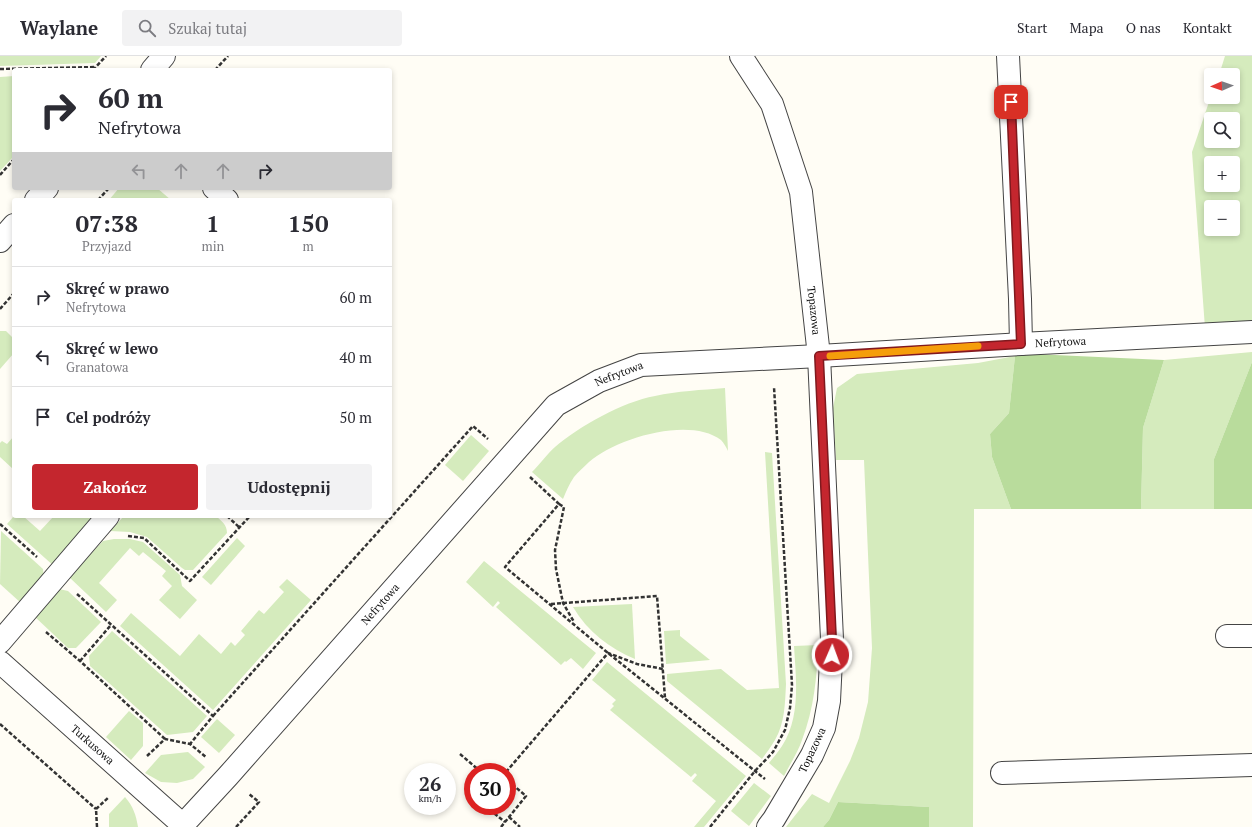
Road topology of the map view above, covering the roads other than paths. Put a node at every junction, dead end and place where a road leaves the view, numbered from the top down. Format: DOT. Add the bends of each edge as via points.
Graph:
graph roads {
  1 [pos="164,56"];
  2 [pos="740,56"];
  3 [pos="1008,56"];
  4 [pos="154,68"];
  5 [pos="45,190"];
  6 [pos="216,190"];
  7 [pos="38,198"];
  8 [pos="225,198"];
  9 [pos="12,227"];
  10 [pos="0,241"];
  11 [pos="1252,332"];
  12 [pos="1021,344"];
  13 [pos="819,356"];
  14 [pos="106,518"];
  15 [pos="1227,636"];
  16 [pos="1252,636"];
  17 [pos="0,642"];
  18 [pos="0,662"];
  19 [pos="1252,765"];
  20 [pos="1002,773"];
  21 [pos="183,826"];
  22 [pos="768,827"];
  1 -- 4 [label="street"];
  2 -- 13 [label="street, Topazowa" via="772,104 801,192"];
  3 -- 12 [label="street"];
  5 -- 7 [label="street"];
  6 -- 8 [label="street"];
  9 -- 10 [label="street"];
  11 -- 12 [label="street, Nefrytowa"];
  12 -- 13 [label="street, Nefrytowa"];
  13 -- 21 [label="street, Nefrytowa" via="641,365 599,381 556,405"];
  13 -- 22 [label="street, Topazowa" via="832,639 829,701 824,728 812,756"];
  14 -- 17 [label="street"];
  15 -- 16 [label="street"];
  18 -- 21 [label="street, Turkusowa"];
  19 -- 20 [label="street"];
}
